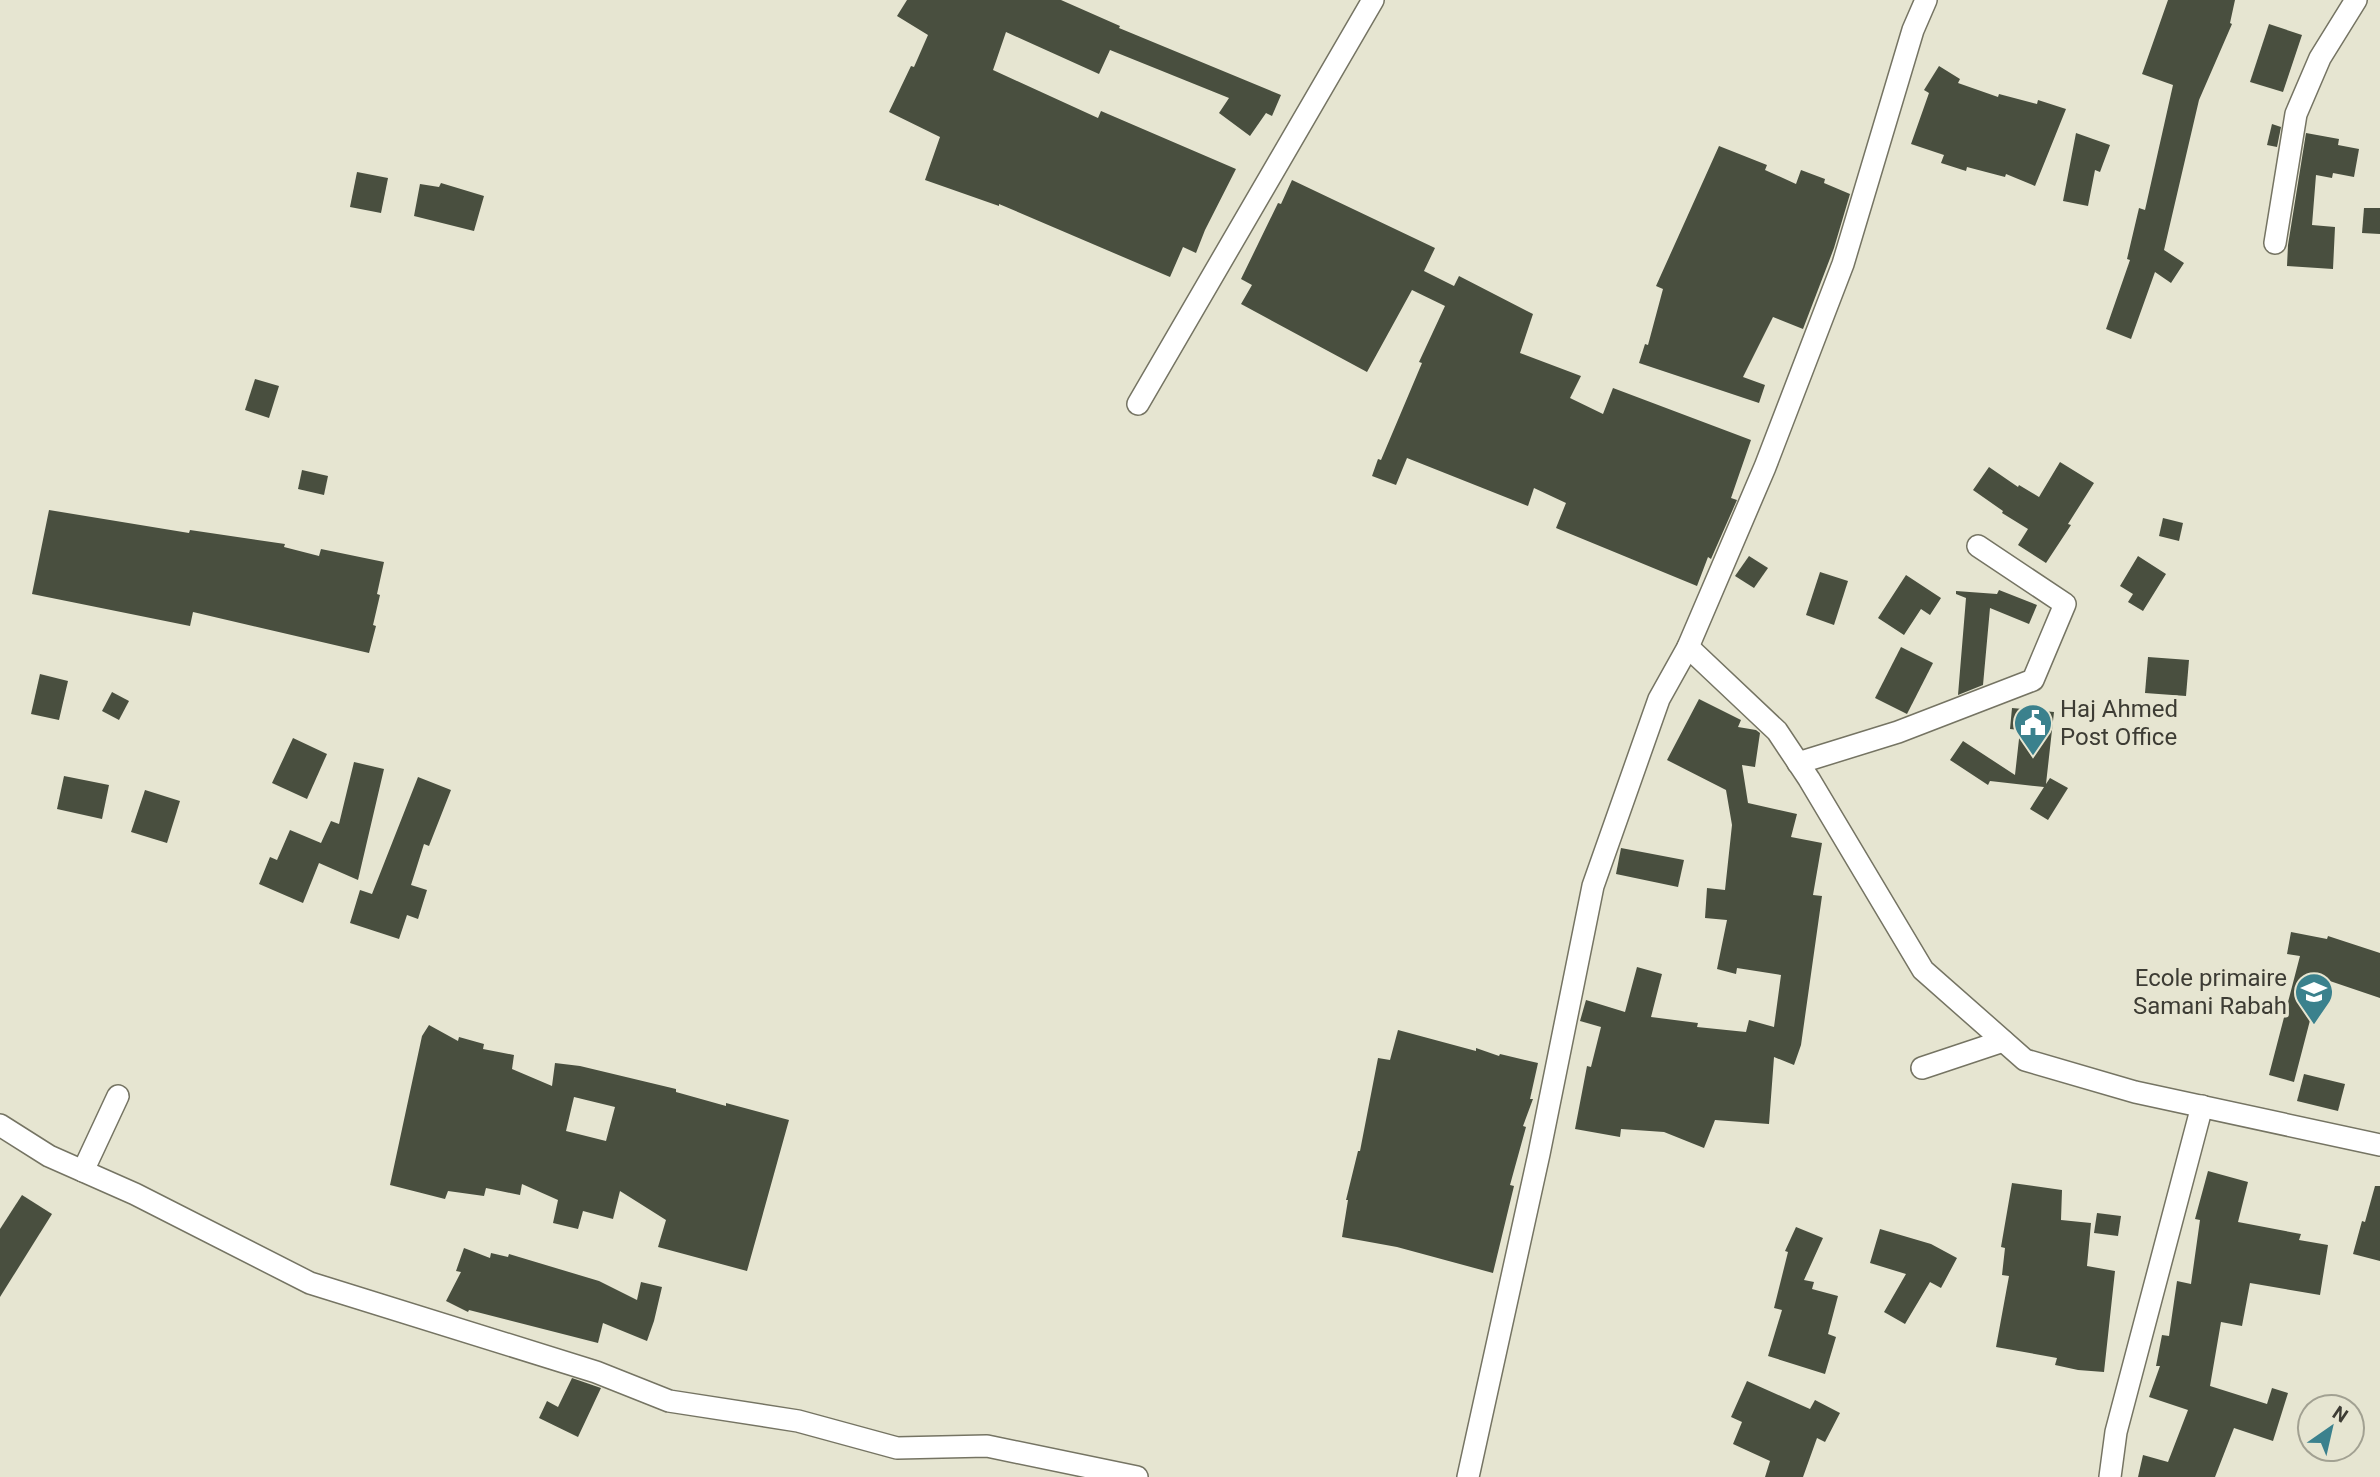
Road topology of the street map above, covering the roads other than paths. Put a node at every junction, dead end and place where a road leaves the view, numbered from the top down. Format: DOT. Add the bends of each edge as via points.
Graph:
graph roads {
  1 [pos="1373,0"];
  2 [pos="1926,0"];
  3 [pos="2356,0"];
  4 [pos="2275,243"];
  5 [pos="1138,404"];
  6 [pos="1978,545"];
  7 [pos="1688,647"];
  8 [pos="1798,763"];
  9 [pos="2003,1041"];
  10 [pos="1922,1068"];
  11 [pos="118,1096"];
  12 [pos="2202,1106"];
  13 [pos="0,1125"];
  14 [pos="2380,1145"];
  15 [pos="83,1171"];
  16 [pos="1136,1477"];
  17 [pos="1468,1477"];
  18 [pos="2110,1477"];
  1 -- 5 [label="street"];
  2 -- 7 [label="street" via="1843,264 1765,467"];
  3 -- 4 [label="street" via="2320,58 2295,114"];
  6 -- 8 [label="street" via="2065,604 2033,680 1898,732"];
  7 -- 8 [label="street" via="1777,731"];
  7 -- 17 [label="street" via="1659,699 1593,886"];
  8 -- 9 [label="street" via="1923,970"];
  9 -- 10 [label="street"];
  9 -- 12 [label="street" via="2025,1060"];
  11 -- 15 [label="street"];
  12 -- 14 [label="street"];
  12 -- 18 [label="street" via="2116,1432"];
  13 -- 15 [label="street"];
  15 -- 16 [label="street" via="310,1283 596,1372 668,1401 798,1421 897,1448 987,1446"];
}
